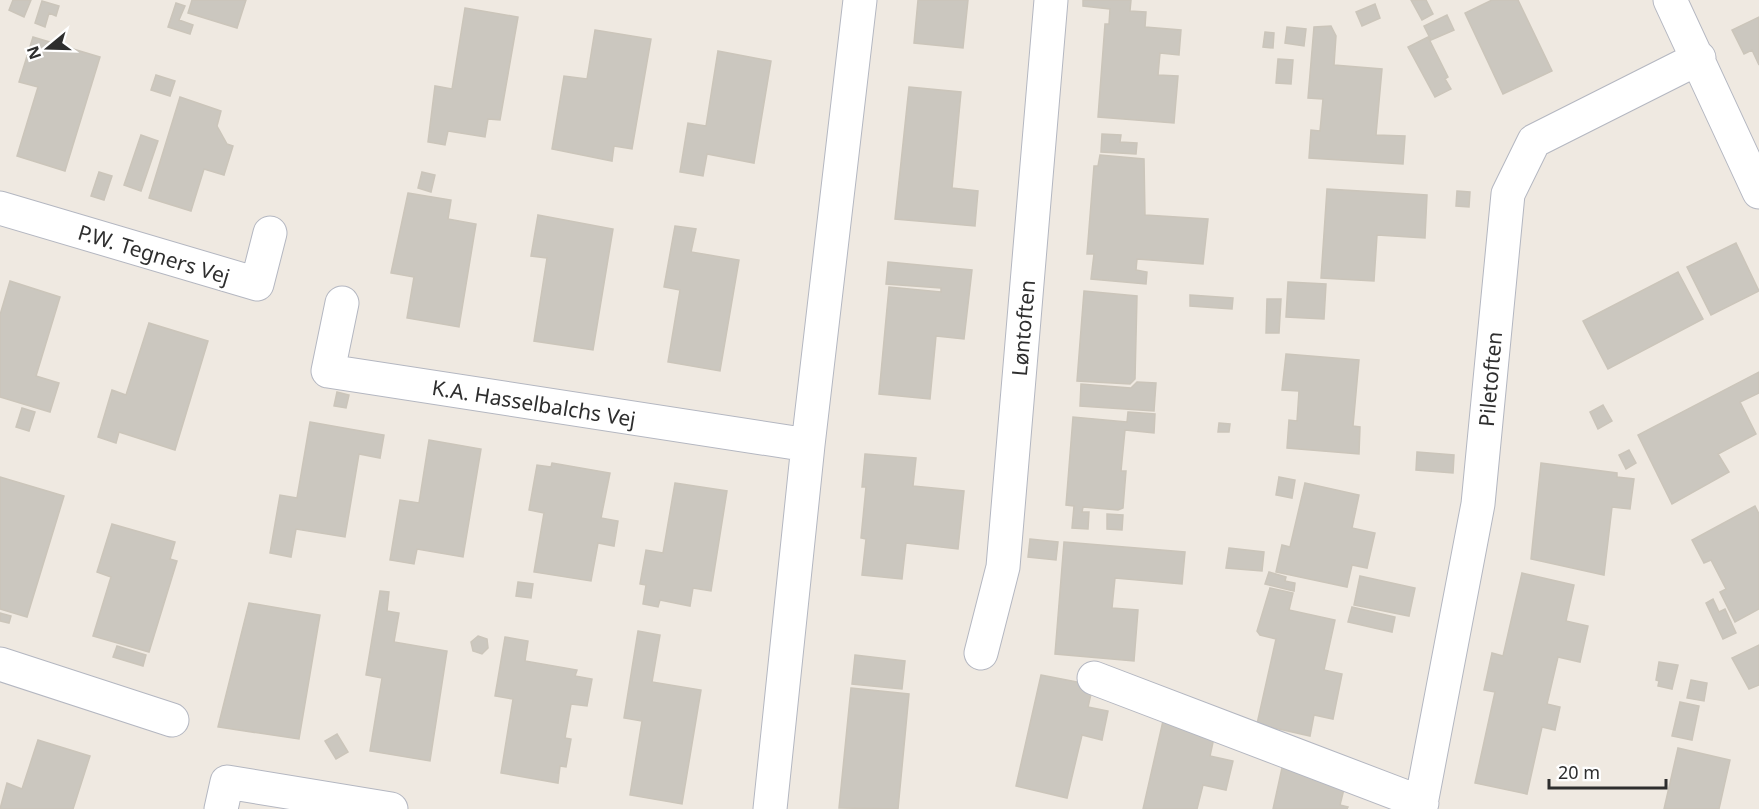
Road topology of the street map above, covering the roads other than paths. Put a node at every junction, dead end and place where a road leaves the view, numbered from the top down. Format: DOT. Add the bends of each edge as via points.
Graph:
graph roads {
  1 [pos="860,0"];
  2 [pos="1051,0"];
  3 [pos="1670,0"];
  4 [pos="1699,58"];
  5 [pos="1759,192"];
  6 [pos="0,208"];
  7 [pos="270,232"];
  8 [pos="342,303"];
  9 [pos="808,446"];
  10 [pos="981,653"];
  11 [pos="0,664"];
  12 [pos="1094,678"];
  13 [pos="172,720"];
  14 [pos="1421,806"];
  15 [pos="221,809"];
  16 [pos="391,809"];
  17 [pos="770,809"];
  1 -- 9 [label="street"];
  2 -- 10 [label="street, Løntoften" via="1003,567"];
  3 -- 4 [label="street"];
  4 -- 5 [label="street"];
  4 -- 14 [label="street, Piletoften" via="1534,141 1508,194 1478,504"];
  6 -- 7 [label="street, P.W. Tegners Vej" via="256,285"];
  8 -- 9 [label="street, K.A. Hasselbalchs Vej" via="328,371"];
  9 -- 17 [label="street"];
  11 -- 13 [label="street"];
  12 -- 14 [label="street, Piletoften"];
  15 -- 16 [label="street" via="226,782"];
}
